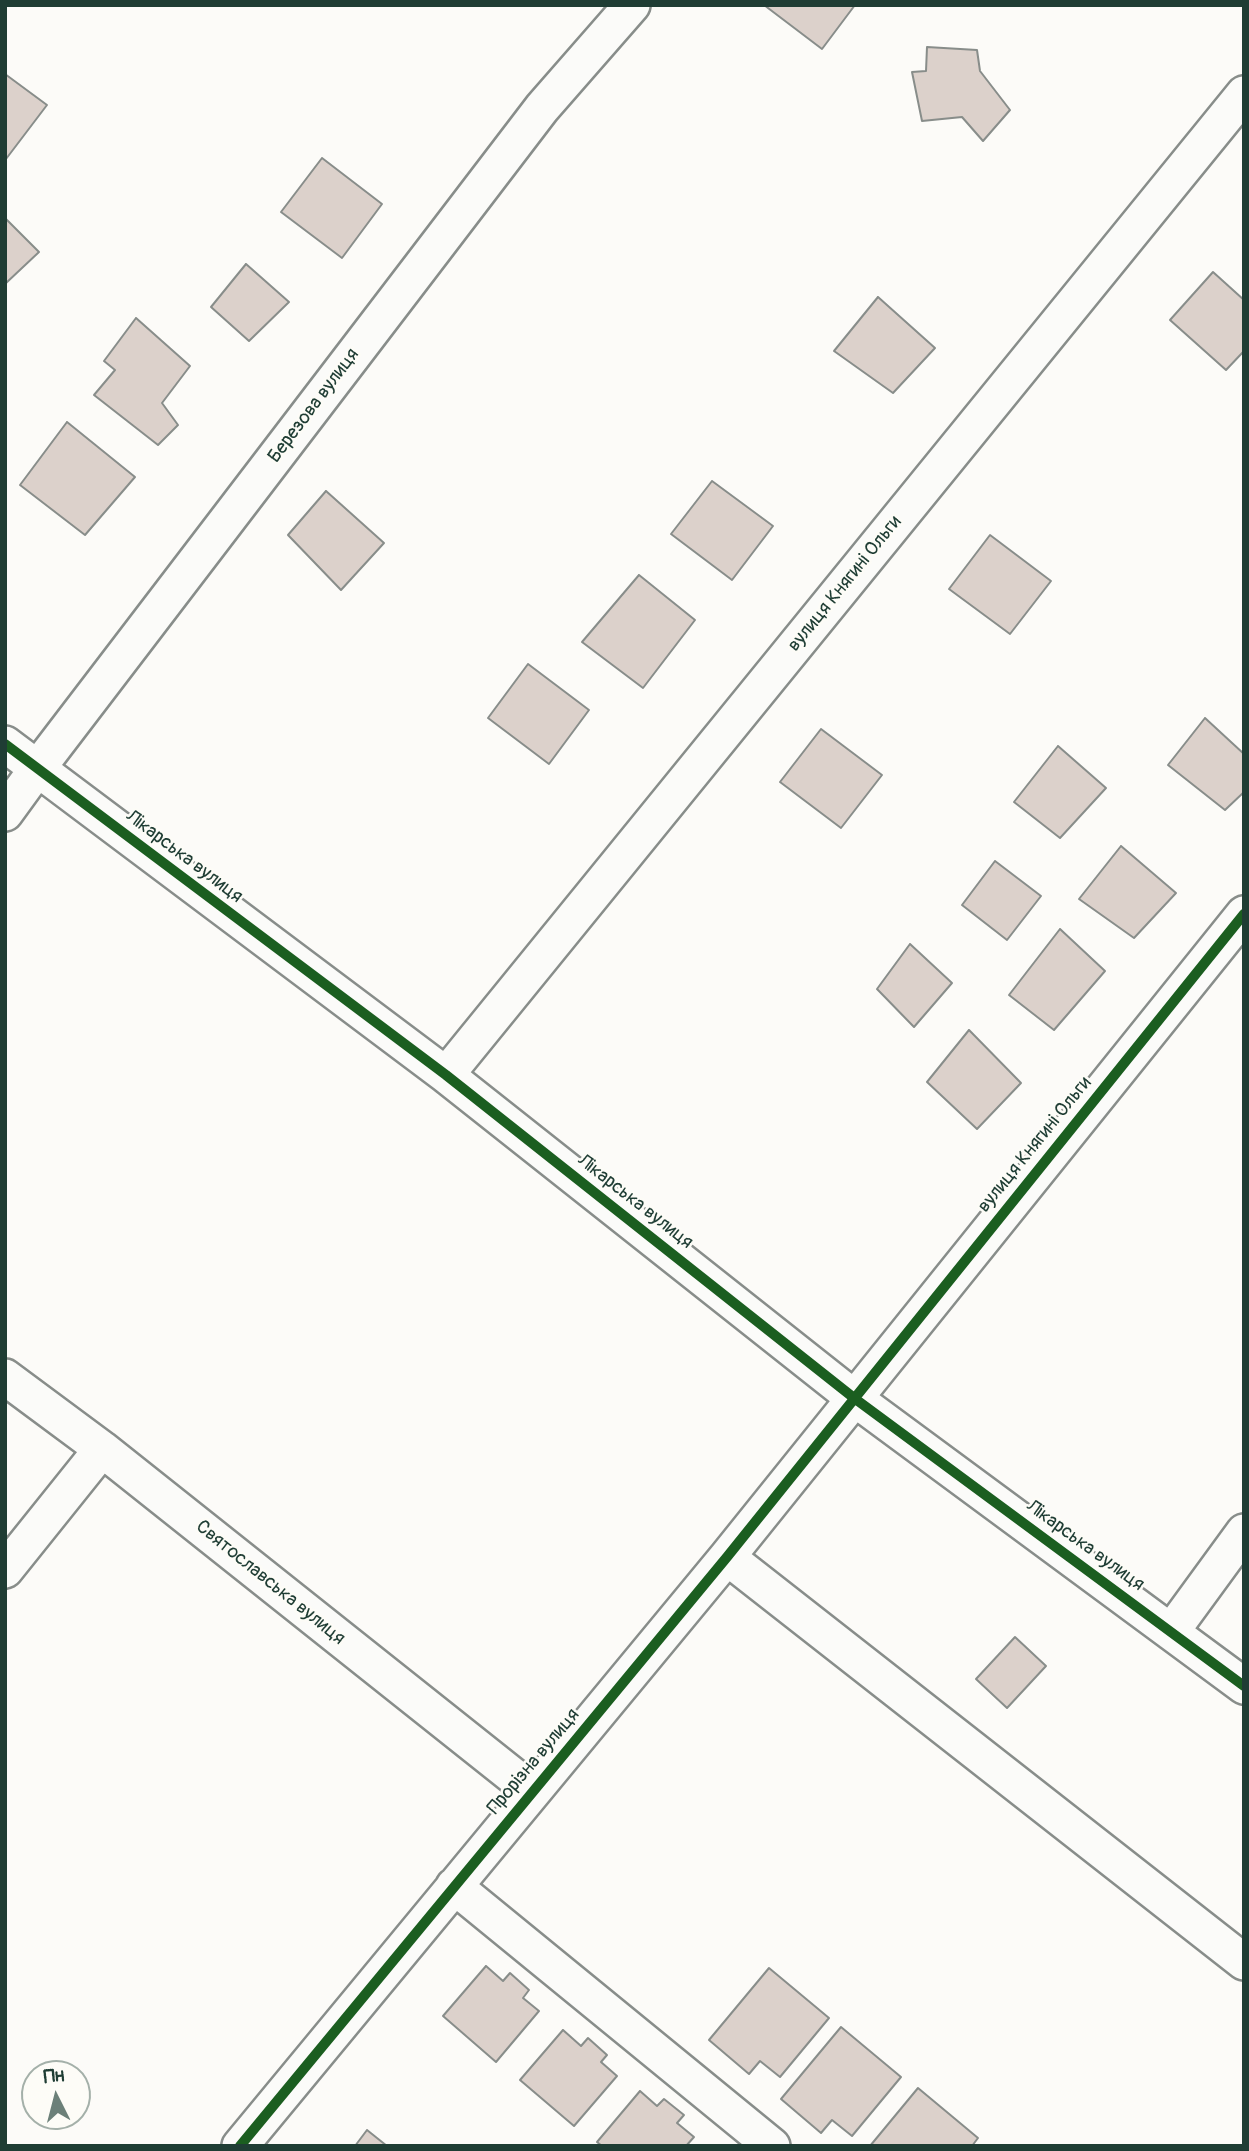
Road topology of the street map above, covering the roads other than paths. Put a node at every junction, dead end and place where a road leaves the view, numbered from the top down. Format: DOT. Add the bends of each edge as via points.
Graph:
graph roads {
  1 [pos="632,5"];
  2 [pos="1244,94"];
  3 [pos="5,744"];
  4 [pos="37,769"];
  5 [pos="5,813"];
  6 [pos="1244,914"];
  7 [pos="446,1075"];
  8 [pos="5,1377"];
  9 [pos="854,1398"];
  10 [pos="102,1449"];
  11 [pos="1244,1532"];
  12 [pos="727,1557"];
  13 [pos="5,1570"];
  14 [pos="1171,1632"];
  15 [pos="1244,1686"];
  16 [pos="532,1791"];
  17 [pos="454,1886"];
  18 [pos="1244,1962"];
  19 [pos="240,2146"];
  20 [pos="772,2146"];
  1 -- 4 [label="street, Березова вулиця" via="542,108"];
  2 -- 7 [label="street, вулиця Княгині Ольги"];
  3 -- 4 [label="street, Лікарська вулиця"];
  4 -- 5 [label="street, Березова вулиця"];
  4 -- 7 [label="street, Лікарська вулиця"];
  6 -- 9 [label="street, вулиця Княгині Ольги"];
  7 -- 9 [label="street, Лікарська вулиця"];
  8 -- 10 [label="street, Святославська вулиця"];
  9 -- 12 [label="street, Прорізна вулиця"];
  9 -- 14 [label="street, Лікарська вулиця"];
  10 -- 13 [label="street"];
  10 -- 16 [label="street, Святославська вулиця"];
  11 -- 14 [label="street"];
  12 -- 16 [label="street, Прорізна вулиця"];
  12 -- 18 [label="street"];
  14 -- 15 [label="street, Лікарська вулиця"];
  16 -- 17 [label="street, Прорізна вулиця"];
  17 -- 19 [label="street, Прорізна вулиця"];
  17 -- 20 [label="street"];
}
